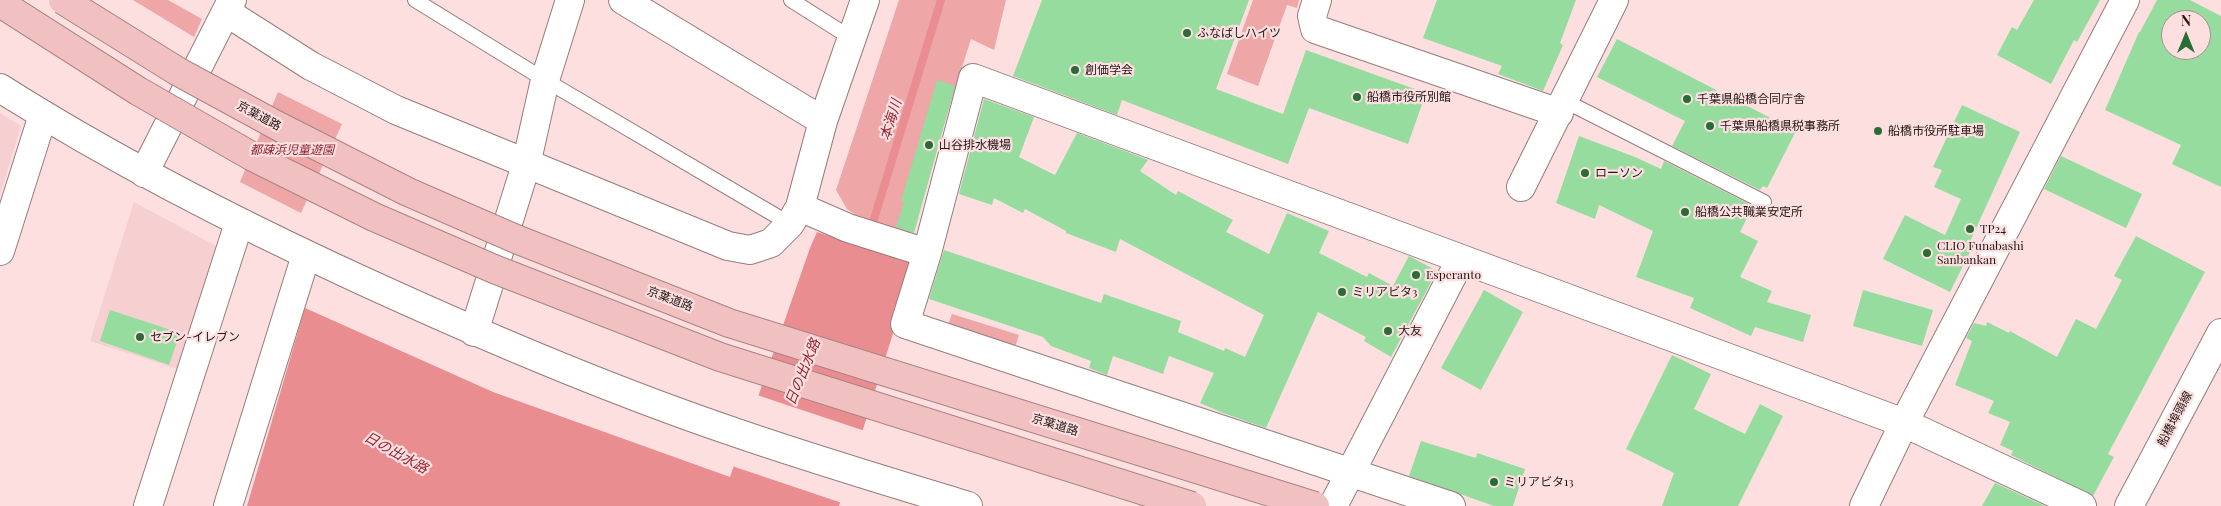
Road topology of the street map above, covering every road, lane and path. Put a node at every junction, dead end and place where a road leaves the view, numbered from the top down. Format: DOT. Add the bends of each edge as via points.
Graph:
graph roads {
  1 [pos="63,0"];
  2 [pos="415,0"];
  3 [pos="570,0"];
  4 [pos="623,0"];
  5 [pos="791,0"];
  6 [pos="866,0"];
  7 [pos="1317,0"];
  8 [pos="1614,0"];
  9 [pos="2125,0"];
  10 [pos="0,3"];
  11 [pos="229,6"];
  12 [pos="852,38"];
  13 [pos="545,80"];
  14 [pos="0,88"];
  15 [pos="1562,107"];
  16 [pos="43,115"];
  17 [pos="823,121"];
  18 [pos="526,165"];
  19 [pos="144,173"];
  20 [pos="1521,187"];
  21 [pos="1764,202"];
  22 [pos="795,215"];
  23 [pos="239,223"];
  24 [pos="0,251"];
  25 [pos="927,253"];
  26 [pos="306,255"];
  27 [pos="1461,259"];
  28 [pos="474,332"];
  29 [pos="2221,333"];
  30 [pos="1904,423"];
  31 [pos="1352,472"];
  32 [pos="148,506"];
  33 [pos="228,506"];
  34 [pos="968,506"];
  35 [pos="1192,506"];
  36 [pos="1315,506"];
  37 [pos="1333,506"];
  38 [pos="1451,506"];
  39 [pos="1864,506"];
  40 [pos="2082,506"];
  41 [pos="2130,506"];
  1 -- 36 [label="highway, 京葉道路, bridge" via="176,71 276,125 408,192 516,239 729,323"];
  2 -- 13 [label="lane"];
  3 -- 13 [label="street"];
  4 -- 17 [label="street"];
  5 -- 12 [label="lane"];
  6 -- 12 [label="street"];
  7 -- 15 [label="street" via="1312,16 1315,29"];
  8 -- 15 [label="street"];
  9 -- 30 [label="street"];
  10 -- 35 [label="highway, bridge" via="138,91 254,157 374,217 485,265 720,357"];
  11 -- 18 [label="street" via="311,66 396,110"];
  11 -- 19 [label="street"];
  12 -- 17 [label="street"];
  13 -- 18 [label="street"];
  13 -- 22 [label="lane"];
  14 -- 16 [label="street"];
  15 -- 20 [label="street"];
  15 -- 21 [label="lane"];
  16 -- 19 [label="street"];
  16 -- 24 [label="street"];
  17 -- 22 [label="street"];
  18 -- 22 [label="street" via="728,246 750,250 771,244"];
  18 -- 28 [label="street"];
  19 -- 23 [label="street"];
  22 -- 25 [label="street"];
  23 -- 26 [label="street"];
  23 -- 32 [label="street"];
  25 -- 27 [label="street" via="973,78"];
  25 -- 31 [label="street" via="905,324"];
  26 -- 28 [label="street"];
  26 -- 33 [label="street"];
  27 -- 30 [label="street"];
  27 -- 31 [label="street"];
  28 -- 34 [label="street" via="733,432"];
  29 -- 41 [label="street, 船橋埠頭線"];
  30 -- 39 [label="street"];
  30 -- 40 [label="street"];
  31 -- 37 [label="street"];
  31 -- 38 [label="street"];
}
